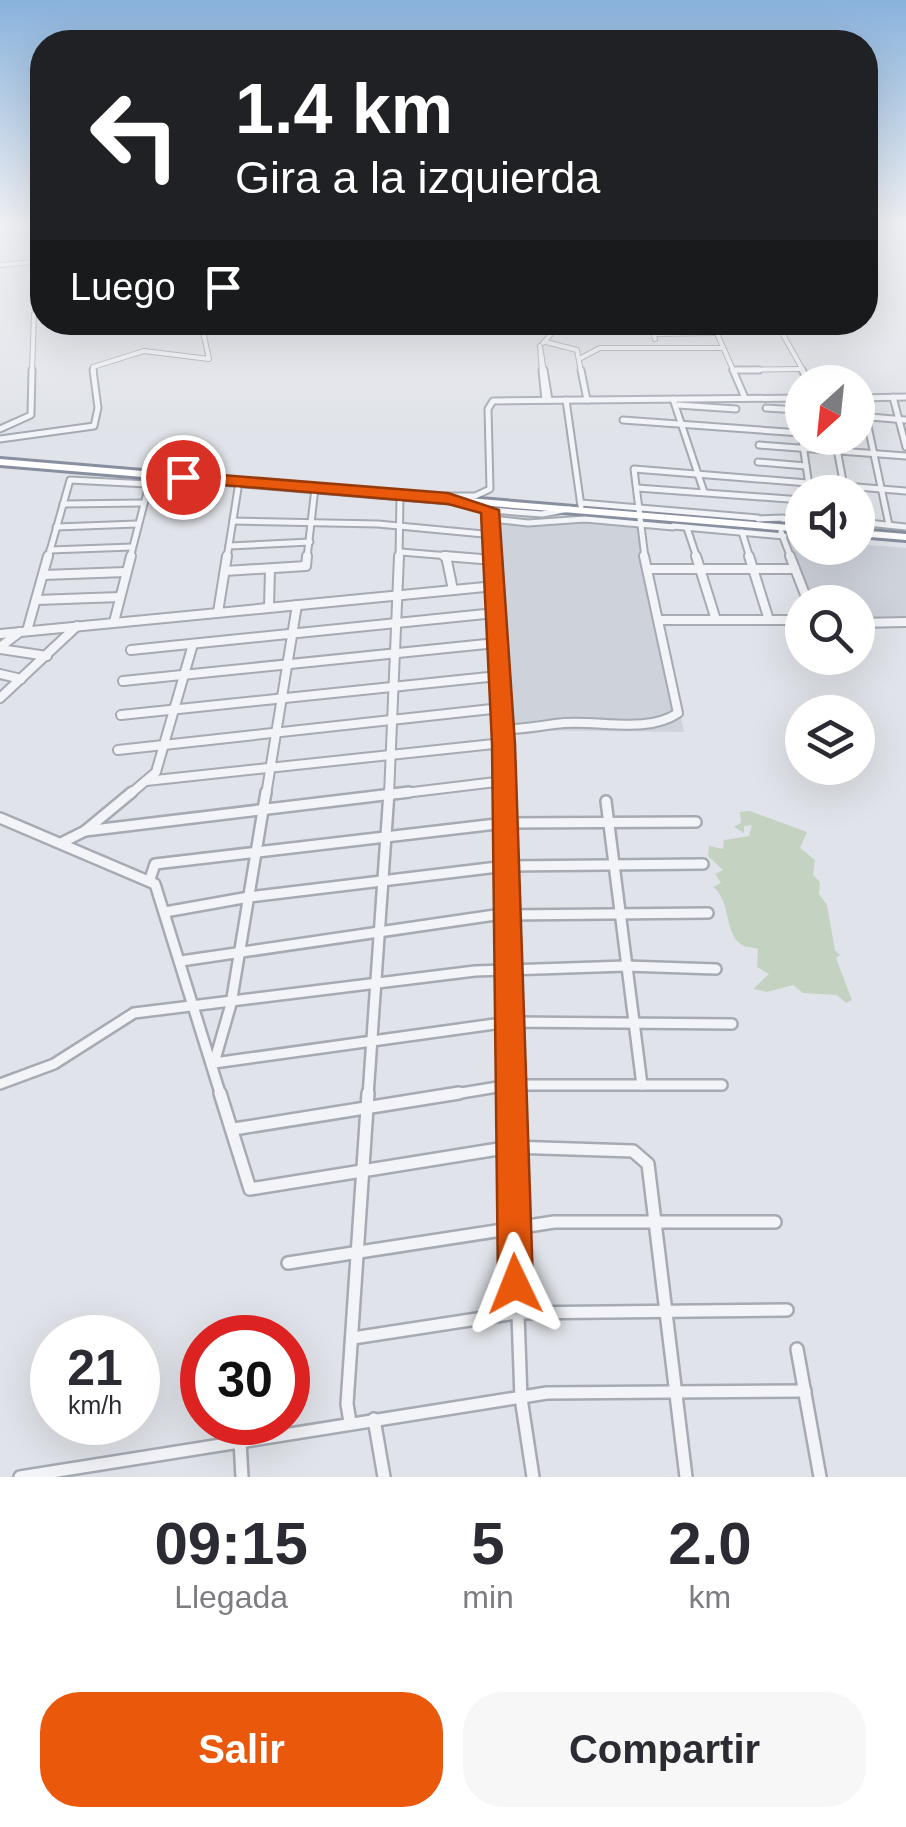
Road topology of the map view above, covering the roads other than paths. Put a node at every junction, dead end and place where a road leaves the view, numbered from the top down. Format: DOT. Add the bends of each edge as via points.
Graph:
graph roads {
  1 [pos="33,335"];
  2 [pos="204,335"];
  3 [pos="550,335"];
  4 [pos="654,335"];
  5 [pos="717,335"];
  6 [pos="783,335"];
  7 [pos="543,344"];
  8 [pos="659,348"];
  9 [pos="723,348"];
  10 [pos="582,358"];
  11 [pos="800,365"];
  12 [pos="785,369"];
  13 [pos="733,370"];
  14 [pos="746,398"];
  15 [pos="765,398"];
  16 [pos="785,398"];
  17 [pos="875,398"];
  18 [pos="893,398"];
  19 [pos="906,398"];
  20 [pos="547,400"];
  21 [pos="566,400"];
  22 [pos="588,400"];
  23 [pos="675,402"];
  24 [pos="736,408"];
  25 [pos="766,408"];
  26 [pos="785,409"];
  27 [pos="31,415"];
  28 [pos="875,417"];
  29 [pos="623,420"];
  30 [pos="902,420"];
  31 [pos="683,424"];
  32 [pos="0,430"];
  33 [pos="767,430"];
  34 [pos="785,431"];
  35 [pos="31,432"];
  36 [pos="0,439"];
  37 [pos="759,445"];
  38 [pos="785,447"];
  39 [pos="906,447"];
  40 [pos="875,454"];
  41 [pos="804,455"];
  42 [pos="874,455"];
  43 [pos="906,456"];
  44 [pos="0,462"];
  45 [pos="758,462"];
  46 [pos="806,466"];
  47 [pos="699,474"];
  48 [pos="807,475"];
  49 [pos="120,476"];
  50 [pos="151,479"];
  51 [pos="785,481"];
  52 [pos="239,482"];
  53 [pos="315,488"];
  54 [pos="636,488"];
  55 [pos="875,489"];
  56 [pos="880,489"];
  57 [pos="906,491"];
  58 [pos="704,492"];
  59 [pos="400,495"];
  60 [pos="434,498"];
  61 [pos="448,499"];
  62 [pos="785,499"];
  63 [pos="142,503"];
  64 [pos="63,504"];
  65 [pos="574,509"];
  66 [pos="493,513"];
  67 [pos="639,515"];
  68 [pos="758,518"];
  69 [pos="233,521"];
  70 [pos="312,521"];
  71 [pos="544,522"];
  72 [pos="673,522"];
  73 [pos="138,524"];
  74 [pos="875,524"];
  75 [pos="785,525"];
  76 [pos="889,525"];
  77 [pos="399,526"];
  78 [pos="781,527"];
  79 [pos="785,527"];
  80 [pos="906,527"];
  81 [pos="56,528"];
  82 [pos="687,528"];
  83 [pos="744,528"];
  84 [pos="875,534"];
  85 [pos="494,535"];
  86 [pos="906,537"];
  87 [pos="310,542"];
  88 [pos="229,546"];
  89 [pos="132,547"];
  90 [pos="50,550"];
  91 [pos="400,552"];
  92 [pos="446,556"];
  93 [pos="494,560"];
  94 [pos="700,568"];
  95 [pos="648,569"];
  96 [pos="752,569"];
  97 [pos="795,569"];
  98 [pos="270,570"];
  99 [pos="225,571"];
  100 [pos="126,572"];
  101 [pos="43,575"];
  102 [pos="801,585"];
  103 [pos="495,586"];
  104 [pos="453,590"];
  105 [pos="398,596"];
  106 [pos="120,598"];
  107 [pos="36,600"];
  108 [pos="297,605"];
  109 [pos="269,607"];
  110 [pos="218,612"];
  111 [pos="495,613"];
  112 [pos="659,620"];
  113 [pos="716,620"];
  114 [pos="769,620"];
  115 [pos="785,620"];
  116 [pos="114,622"];
  117 [pos="399,622"];
  118 [pos="906,622"];
  119 [pos="875,623"];
  120 [pos="77,626"];
  121 [pos="24,631"];
  122 [pos="293,633"];
  123 [pos="0,634"];
  124 [pos="496,643"];
  125 [pos="193,644"];
  126 [pos="0,648"];
  127 [pos="131,650"];
  128 [pos="397,653"];
  129 [pos="47,656"];
  130 [pos="289,664"];
  131 [pos="0,674"];
  132 [pos="184,675"];
  133 [pos="498,676"];
  134 [pos="22,679"];
  135 [pos="124,682"];
  136 [pos="396,685"];
  137 [pos="2,695"];
  138 [pos="284,698"];
  139 [pos="500,708"];
  140 [pos="175,710"];
  141 [pos="121,715"];
  142 [pos="394,720"];
  143 [pos="502,729"];
  144 [pos="277,733"];
  145 [pos="503,744"];
  146 [pos="167,745"];
  147 [pos="118,750"];
  148 [pos="391,754"];
  149 [pos="271,767"];
  150 [pos="504,780"];
  151 [pos="146,781"];
  152 [pos="388,796"];
  153 [pos="606,801"];
  154 [pos="264,809"];
  155 [pos="0,818"];
  156 [pos="609,822"];
  157 [pos="696,822"];
  158 [pos="505,823"];
  159 [pos="85,831"];
  160 [pos="386,838"];
  161 [pos="63,842"];
  162 [pos="256,855"];
  163 [pos="703,864"];
  164 [pos="614,865"];
  165 [pos="506,866"];
  166 [pos="150,879"];
  167 [pos="383,881"];
  168 [pos="249,897"];
  169 [pos="165,912"];
  170 [pos="708,913"];
  171 [pos="620,914"];
  172 [pos="506,915"];
  173 [pos="380,933"];
  174 [pos="240,952"];
  175 [pos="181,961"];
  176 [pos="627,966"];
  177 [pos="716,968"];
  178 [pos="507,969"];
  179 [pos="376,986"];
  180 [pos="196,1004"];
  181 [pos="231,1004"];
  182 [pos="509,1022"];
  183 [pos="732,1024"];
  184 [pos="634,1025"];
  185 [pos="373,1040"];
  186 [pos="214,1063"];
  187 [pos="0,1084"];
  188 [pos="642,1085"];
  189 [pos="722,1085"];
  190 [pos="510,1086"];
  191 [pos="368,1108"];
  192 [pos="234,1129"];
  193 [pos="511,1147"];
  194 [pos="364,1173"];
  195 [pos="654,1222"];
  196 [pos="775,1222"];
  197 [pos="513,1227"];
  198 [pos="360,1252"];
  199 [pos="288,1264"];
  200 [pos="667,1310"];
  201 [pos="786,1310"];
  202 [pos="516,1313"];
  203 [pos="353,1338"];
  204 [pos="797,1349"];
  205 [pos="678,1390"];
  206 [pos="804,1390"];
  207 [pos="521,1398"];
  208 [pos="374,1419"];
  209 [pos="350,1422"];
  210 [pos="310,1429"];
  211 [pos="216,1445"];
  212 [pos="240,1445"];
  213 [pos="28,1476"];
  214 [pos="242,1477"];
  215 [pos="384,1477"];
  216 [pos="533,1477"];
  217 [pos="686,1477"];
  218 [pos="820,1477"];
  1 -- 27 [label="street"];
  2 -- 35 [label="street" via="210,359 144,352 97,364 94,426"];
  3 -- 7 [label="street"];
  4 -- 8 [label="street"];
  5 -- 9 [label="street"];
  6 -- 11 [label="street"];
  7 -- 10 [label="street" via="570,345"];
  7 -- 20 [label="street"];
  8 -- 9 [label="street"];
  8 -- 10 [label="street" via="600,348"];
  9 -- 13 [label="street"];
  10 -- 22 [label="street"];
  12 -- 13 [label="street"];
  13 -- 14 [label="street"];
  14 -- 15 [label="street"];
  14 -- 23 [label="street"];
  15 -- 16 [label="street"];
  15 -- 25 [label="street"];
  17 -- 18 [label="street"];
  18 -- 19 [label="street"];
  18 -- 30 [label="street"];
  20 -- 21 [label="street"];
  20 -- 60 [label="street" via="490,403 490,490"];
  21 -- 22 [label="street"];
  21 -- 65 [label="street"];
  22 -- 23 [label="street"];
  23 -- 24 [label="street"];
  23 -- 31 [label="street"];
  25 -- 26 [label="street"];
  25 -- 33 [label="street"];
  27 -- 32 [label="street"];
  27 -- 35 [label="street"];
  28 -- 30 [label="street"];
  29 -- 31 [label="street"];
  30 -- 39 [label="street"];
  31 -- 33 [label="street"];
  31 -- 47 [label="street"];
  33 -- 34 [label="street"];
  35 -- 36 [label="street"];
  37 -- 38 [label="street"];
  40 -- 43 [label="street"];
  41 -- 46 [label="street"];
  42 -- 56 [label="street"];
  44 -- 49 [label="highway"];
  45 -- 46 [label="street"];
  46 -- 48 [label="street"];
  47 -- 51 [label="street"];
  47 -- 54 [label="street" via="634,468"];
  47 -- 58 [label="street"];
  49 -- 50 [label="highway"];
  49 -- 64 [label="street" via="72,478"];
  50 -- 52 [label="highway"];
  50 -- 63 [label="street"];
  52 -- 53 [label="highway"];
  52 -- 69 [label="street"];
  53 -- 59 [label="highway"];
  53 -- 70 [label="street"];
  54 -- 58 [label="street"];
  54 -- 67 [label="street"];
  55 -- 56 [label="street"];
  56 -- 57 [label="street"];
  56 -- 76 [label="street"];
  58 -- 62 [label="street"];
  59 -- 60 [label="highway"];
  59 -- 77 [label="street"];
  60 -- 61 [label="highway"];
  61 -- 65 [label="highway"];
  61 -- 66 [label="street"];
  63 -- 64 [label="street"];
  63 -- 73 [label="street"];
  64 -- 81 [label="street"];
  65 -- 66 [label="street"];
  65 -- 67 [label="highway"];
  65 -- 71 [label="street"];
  66 -- 71 [label="street"];
  66 -- 85 [label="street"];
  67 -- 68 [label="street"];
  67 -- 71 [label="street"];
  67 -- 72 [label="highway"];
  67 -- 95 [label="street"];
  68 -- 78 [label="street"];
  68 -- 83 [label="street"];
  69 -- 70 [label="street"];
  69 -- 88 [label="street"];
  70 -- 77 [label="street"];
  70 -- 87 [label="street"];
  72 -- 82 [label="street"];
  72 -- 83 [label="highway"];
  73 -- 81 [label="street"];
  73 -- 89 [label="street"];
  74 -- 76 [label="street"];
  75 -- 78 [label="street"];
  76 -- 80 [label="street"];
  77 -- 85 [label="street"];
  77 -- 91 [label="street"];
  78 -- 79 [label="highway"];
  78 -- 83 [label="highway"];
  78 -- 97 [label="street"];
  81 -- 90 [label="street"];
  82 -- 83 [label="street"];
  82 -- 94 [label="street"];
  83 -- 96 [label="street"];
  84 -- 86 [label="highway"];
  85 -- 93 [label="street"];
  87 -- 88 [label="street"];
  87 -- 98 [label="street" via="306,566"];
  88 -- 99 [label="street"];
  89 -- 90 [label="street"];
  89 -- 100 [label="street"];
  90 -- 101 [label="street"];
  91 -- 92 [label="street"];
  91 -- 105 [label="street"];
  92 -- 93 [label="street"];
  92 -- 104 [label="street"];
  93 -- 103 [label="street"];
  94 -- 95 [label="street"];
  94 -- 96 [label="street"];
  94 -- 113 [label="street"];
  95 -- 112 [label="street"];
  96 -- 97 [label="street"];
  96 -- 114 [label="street"];
  97 -- 102 [label="street"];
  98 -- 99 [label="street"];
  98 -- 109 [label="street"];
  99 -- 110 [label="street"];
  100 -- 101 [label="street"];
  100 -- 106 [label="street"];
  101 -- 107 [label="street"];
  103 -- 104 [label="street"];
  103 -- 111 [label="street"];
  104 -- 105 [label="street"];
  105 -- 108 [label="street"];
  105 -- 117 [label="street"];
  106 -- 107 [label="street"];
  106 -- 116 [label="street"];
  107 -- 121 [label="street"];
  108 -- 109 [label="street"];
  108 -- 122 [label="street"];
  109 -- 110 [label="street"];
  110 -- 116 [label="street"];
  111 -- 117 [label="street"];
  111 -- 124 [label="street"];
  112 -- 113 [label="street"];
  112 -- 143 [label="street" via="678,712 670,722"];
  113 -- 114 [label="street"];
  114 -- 115 [label="street"];
  116 -- 120 [label="street"];
  117 -- 122 [label="street"];
  117 -- 128 [label="street"];
  118 -- 119 [label="street"];
  120 -- 121 [label="street"];
  120 -- 129 [label="street"];
  121 -- 123 [label="street"];
  121 -- 126 [label="street"];
  122 -- 125 [label="street"];
  122 -- 130 [label="street"];
  124 -- 128 [label="street"];
  124 -- 133 [label="street"];
  125 -- 127 [label="street"];
  125 -- 132 [label="street"];
  126 -- 129 [label="street"];
  128 -- 130 [label="street"];
  128 -- 136 [label="street"];
  129 -- 134 [label="street"];
  130 -- 132 [label="street"];
  130 -- 138 [label="street"];
  131 -- 134 [label="street"];
  132 -- 135 [label="street"];
  132 -- 140 [label="street"];
  133 -- 136 [label="street"];
  133 -- 139 [label="street"];
  134 -- 137 [label="street"];
  136 -- 138 [label="street"];
  136 -- 142 [label="street"];
  138 -- 140 [label="street"];
  138 -- 144 [label="street"];
  139 -- 142 [label="street"];
  139 -- 143 [label="street"];
  140 -- 141 [label="street"];
  140 -- 146 [label="street"];
  142 -- 144 [label="street"];
  142 -- 148 [label="street"];
  143 -- 145 [label="street"];
  144 -- 146 [label="street"];
  144 -- 149 [label="street"];
  145 -- 148 [label="street"];
  145 -- 150 [label="street"];
  146 -- 147 [label="street"];
  146 -- 151 [label="street"];
  148 -- 149 [label="street"];
  148 -- 152 [label="street"];
  149 -- 151 [label="street"];
  149 -- 154 [label="street"];
  150 -- 152 [label="street"];
  150 -- 158 [label="street"];
  151 -- 159 [label="street"];
  152 -- 154 [label="street"];
  152 -- 160 [label="street"];
  153 -- 156 [label="street"];
  154 -- 159 [label="street"];
  154 -- 162 [label="street"];
  155 -- 161 [label="street"];
  156 -- 157 [label="street"];
  156 -- 158 [label="street"];
  156 -- 164 [label="street"];
  158 -- 160 [label="street"];
  158 -- 165 [label="street"];
  159 -- 161 [label="street"];
  160 -- 162 [label="street"];
  160 -- 167 [label="street"];
  161 -- 166 [label="street"];
  162 -- 166 [label="street" via="155,864"];
  162 -- 168 [label="street"];
  163 -- 164 [label="street"];
  164 -- 165 [label="street"];
  164 -- 171 [label="street"];
  165 -- 167 [label="street"];
  165 -- 172 [label="street"];
  166 -- 169 [label="street"];
  167 -- 168 [label="street"];
  167 -- 173 [label="street"];
  168 -- 169 [label="street"];
  168 -- 174 [label="street"];
  169 -- 175 [label="street"];
  170 -- 171 [label="street"];
  171 -- 172 [label="street"];
  171 -- 176 [label="street"];
  172 -- 173 [label="street"];
  172 -- 178 [label="street"];
  173 -- 174 [label="street"];
  173 -- 179 [label="street"];
  174 -- 175 [label="street"];
  174 -- 181 [label="street"];
  175 -- 180 [label="street"];
  176 -- 177 [label="street"];
  176 -- 178 [label="street"];
  176 -- 184 [label="street"];
  178 -- 179 [label="street"];
  178 -- 182 [label="street"];
  179 -- 181 [label="street"];
  179 -- 185 [label="street"];
  180 -- 181 [label="street"];
  180 -- 186 [label="street"];
  180 -- 187 [label="street" via="134,1013 51,1069"];
  181 -- 186 [label="street"];
  182 -- 184 [label="street"];
  182 -- 185 [label="street"];
  182 -- 190 [label="street"];
  183 -- 184 [label="street"];
  184 -- 188 [label="street"];
  185 -- 186 [label="street"];
  185 -- 191 [label="street"];
  186 -- 192 [label="street"];
  188 -- 189 [label="street"];
  188 -- 190 [label="street"];
  190 -- 191 [label="street"];
  190 -- 193 [label="street"];
  191 -- 192 [label="street"];
  191 -- 194 [label="street"];
  192 -- 194 [label="street" via="250,1190"];
  193 -- 194 [label="street"];
  193 -- 195 [label="street" via="633,1151 648,1164"];
  193 -- 197 [label="street"];
  194 -- 198 [label="street"];
  195 -- 196 [label="street"];
  195 -- 197 [label="street"];
  195 -- 200 [label="street"];
  197 -- 198 [label="street"];
  197 -- 202 [label="street"];
  198 -- 199 [label="street"];
  198 -- 203 [label="street"];
  200 -- 201 [label="street"];
  200 -- 202 [label="street"];
  200 -- 205 [label="street"];
  202 -- 203 [label="street"];
  202 -- 207 [label="street"];
  203 -- 209 [label="street"];
  204 -- 206 [label="street"];
  205 -- 206 [label="street"];
  205 -- 207 [label="street"];
  205 -- 217 [label="street"];
  206 -- 218 [label="street"];
  207 -- 208 [label="street"];
  207 -- 216 [label="street"];
  208 -- 209 [label="street"];
  208 -- 215 [label="street"];
  209 -- 210 [label="street"];
  211 -- 213 [label="street"];
  212 -- 214 [label="street"];
}
